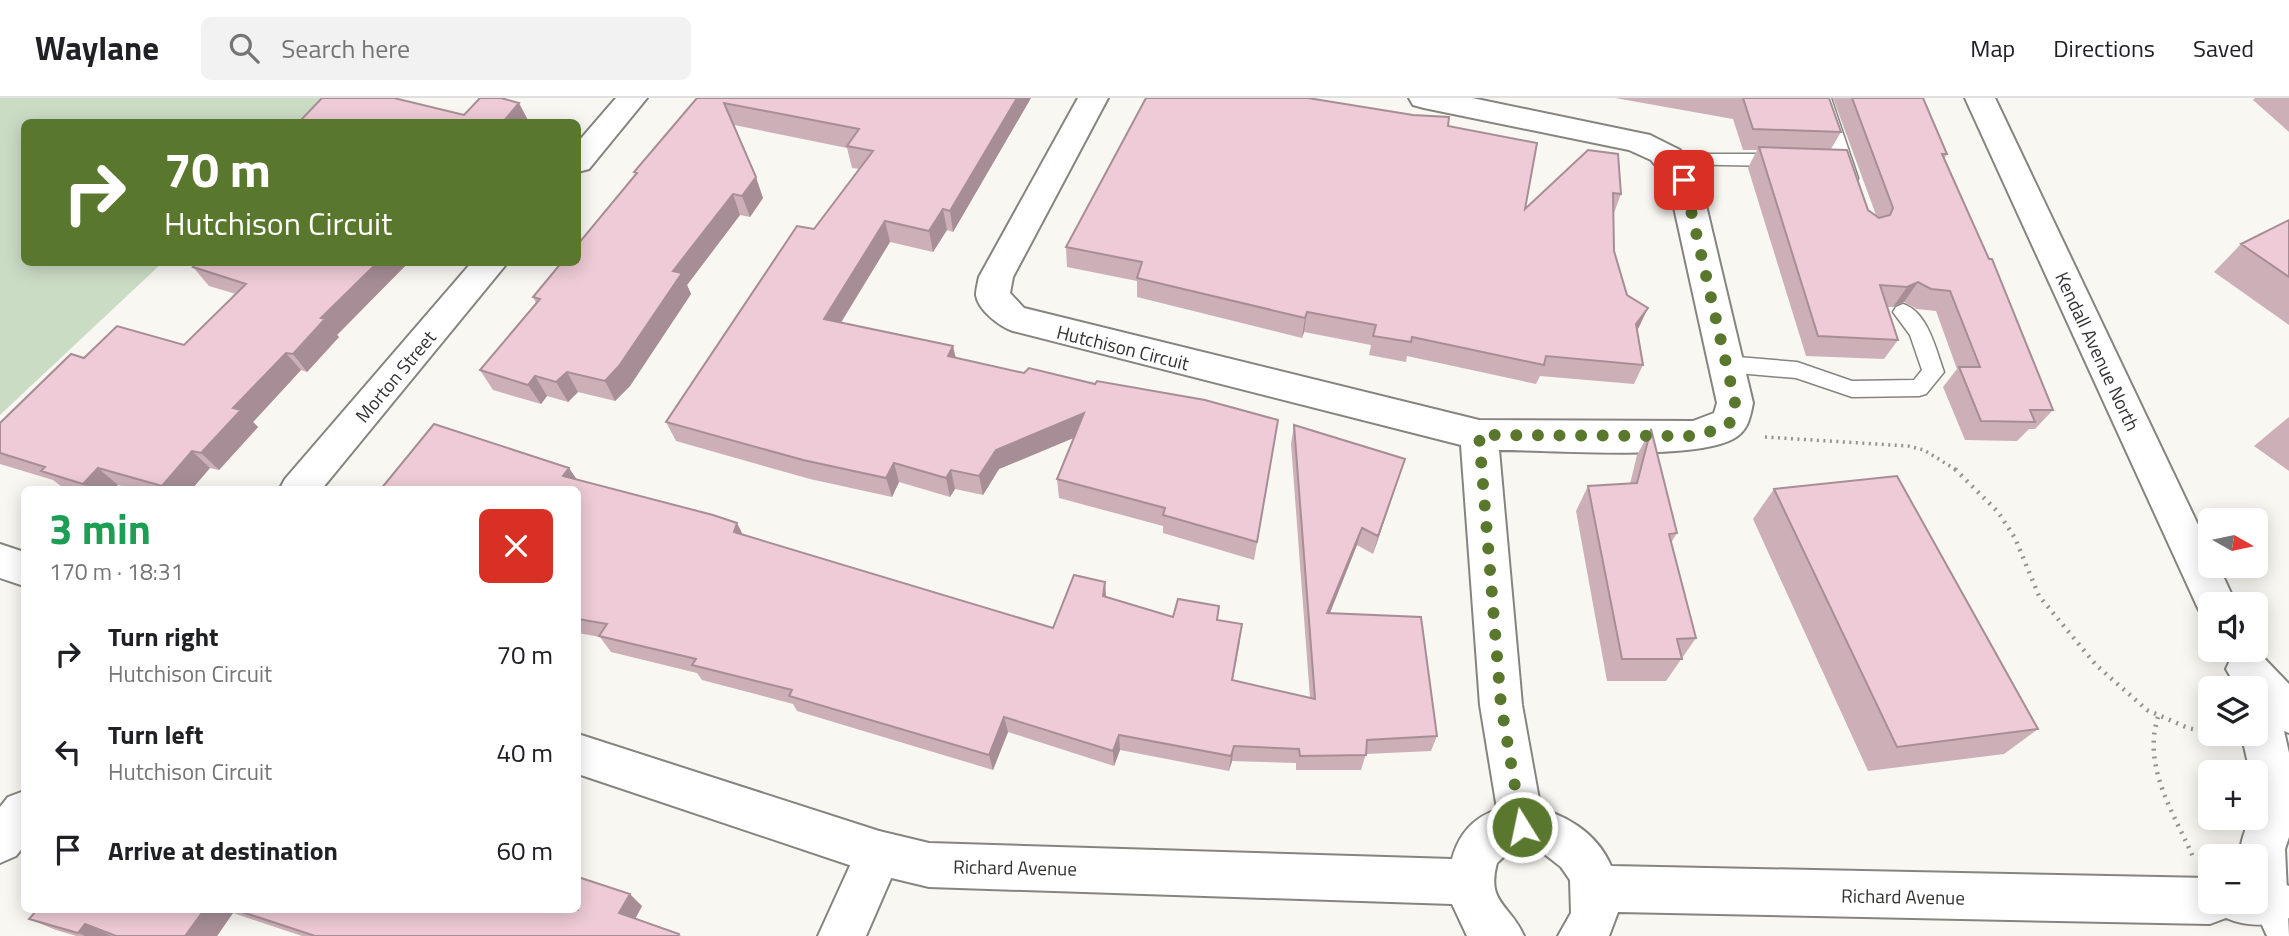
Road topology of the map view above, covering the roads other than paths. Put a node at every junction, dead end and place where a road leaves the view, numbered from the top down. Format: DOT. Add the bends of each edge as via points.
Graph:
graph roads {
  1 [pos="632,98"];
  2 [pos="1093,98"];
  3 [pos="1423,98"];
  4 [pos="1822,98"];
  5 [pos="1980,98"];
  6 [pos="581,158"];
  7 [pos="1673,160"];
  8 [pos="1802,161"];
  9 [pos="1856,196"];
  10 [pos="489,266"];
  11 [pos="1903,312"];
  12 [pos="1726,364"];
  13 [pos="1479,435"];
  14 [pos="301,486"];
  15 [pos="0,561"];
  16 [pos="21,568"];
  17 [pos="2210,592"];
  18 [pos="2268,696"];
  19 [pos="2289,714"];
  20 [pos="2267,746"];
  21 [pos="581,755"];
  22 [pos="2285,810"];
  23 [pos="21,816"];
  24 [pos="1522,827"];
  25 [pos="0,841"];
  26 [pos="2264,844"];
  27 [pos="879,853"];
  28 [pos="1469,882"];
  29 [pos="1596,889"];
  30 [pos="2198,906"];
  31 [pos="842,936"];
  32 [pos="1500,936"];
  33 [pos="1582,936"];
  1 -- 6 [label="street"];
  2 -- 13 [label="street, Hutchison Circuit" via="1003,259 993,296 1001,309 1027,324"];
  3 -- 7 [label="street" via="1630,140 1656,148"];
  4 -- 9 [label="lane" via="1837,162"];
  5 -- 17 [label="street, Kendall Avenue North"];
  7 -- 8 [label="lane"];
  7 -- 12 [label="street" via="1684,180"];
  10 -- 14 [label="street, Morton Street"];
  11 -- 12 [label="lane" via="1919,332 1933,372 1919,388 1852,390 1797,370"];
  12 -- 13 [label="street, Hutchison Circuit" via="1735,402 1731,422 1720,429 1693,436"];
  13 -- 24 [label="street" via="1501,705"];
  15 -- 16 [label="street"];
  18 -- 19 [label="street"];
  20 -- 22 [label="street"];
  21 -- 27 [label="street, Richard Avenue"];
  22 -- 26 [label="street" via="2272,823"];
  23 -- 25 [label="street"];
  24 -- 28 [label="street" via="1489,837 1470,865"];
  24 -- 29 [label="street" via="1561,838 1589,869"];
  27 -- 28 [label="street, Richard Avenue" via="929,865"];
  27 -- 31 [label="street"];
  28 -- 32 [label="street" via="1482,918"];
  29 -- 30 [label="street, Richard Avenue"];
  29 -- 33 [label="street" via="1596,911"];
}
